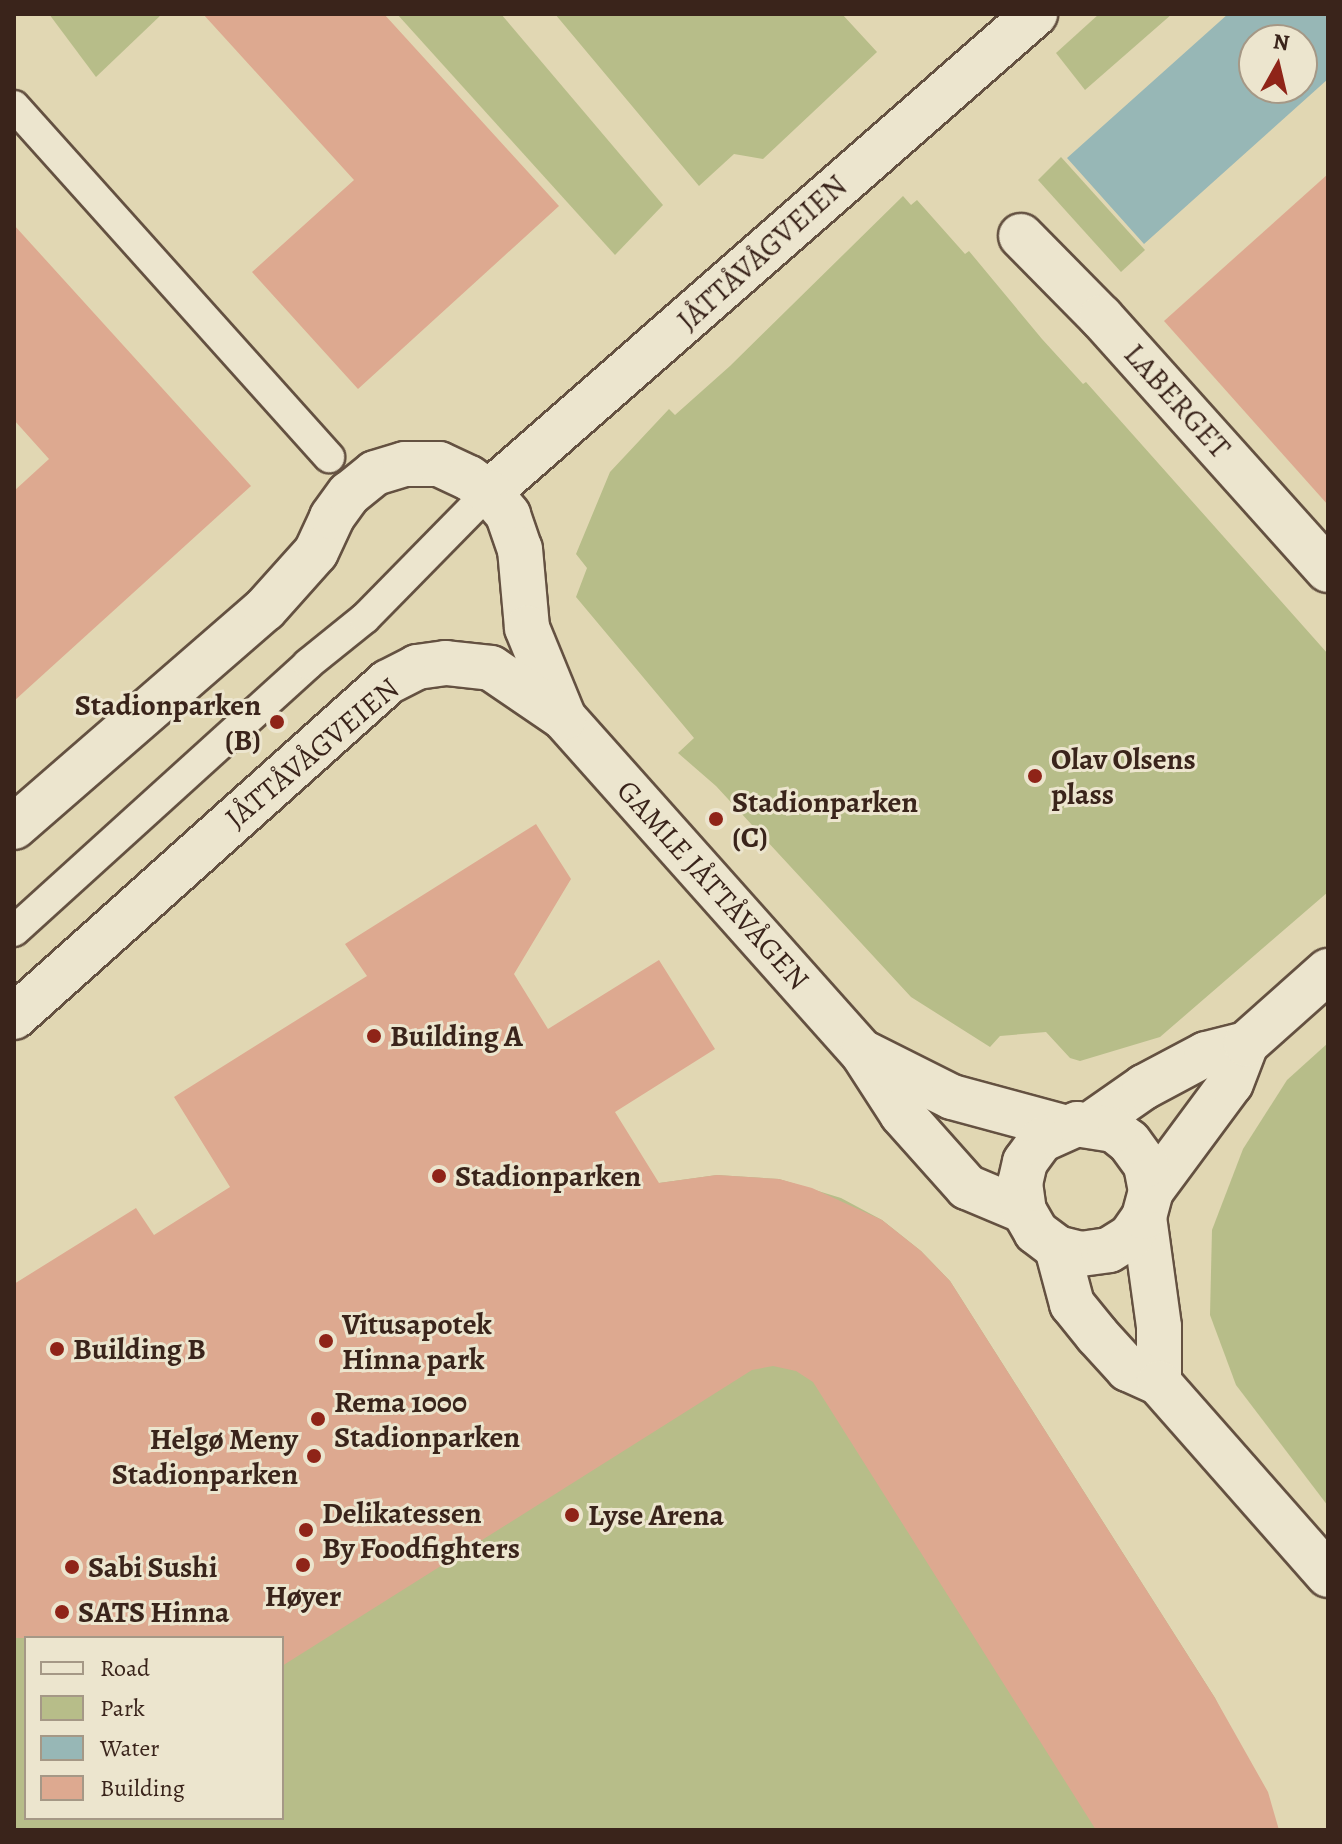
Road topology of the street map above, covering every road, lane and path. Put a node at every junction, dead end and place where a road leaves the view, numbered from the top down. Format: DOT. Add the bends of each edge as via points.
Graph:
graph roads {
  1 [pos="1035,14"];
  2 [pos="14,106"];
  3 [pos="1021,236"];
  4 [pos="329,457"];
  5 [pos="489,492"];
  6 [pos="1328,570"];
  7 [pos="564,718"];
  8 [pos="14,827"];
  9 [pos="14,931"];
  10 [pos="1328,971"];
  11 [pos="14,1017"];
  12 [pos="1246,1044"];
  13 [pos="862,1052"];
  14 [pos="1077,1126"];
  15 [pos="1147,1204"];
  16 [pos="1024,1211"];
  17 [pos="1057,1248"];
  18 [pos="1159,1383"];
  19 [pos="1328,1575"];
  1 -- 5 [label="street, JÅTTÅVÅGVEIEN"];
  2 -- 4 [label="lane"];
  3 -- 6 [label="street, LABERGET" via="1101,317"];
  5 -- 7 [label="street" via="508,515 520,549 527,628"];
  5 -- 8 [label="street" via="439,464 405,464 375,473 349,494 316,552 265,609"];
  5 -- 9 [label="lane" via="365,618"];
  7 -- 11 [label="street, JÅTTÅVÅGVEIEN" via="491,668 446,663 417,667 388,682"];
  7 -- 13 [label="street, GAMLE JÅTTÅVÅGEN"];
  10 -- 12 [label="street"];
  12 -- 14 [label="street" via="1206,1054"];
  12 -- 15 [label="street" via="1231,1083"];
  13 -- 14 [label="street, GAMLE JÅTTÅVÅGEN" via="952,1097"];
  13 -- 16 [label="street, GAMLE JÅTTÅVÅGEN" via="902,1114 967,1187"];
  14 -- 15 [label="street, GAMLE JÅTTÅVÅGEN" via="1114,1130 1129,1142 1146,1165"];
  14 -- 16 [label="street" via="1041,1140 1025,1162 1020,1183"];
  15 -- 17 [label="street" via="1130,1237 1109,1250 1081,1254"];
  15 -- 18 [label="street, GAMLE JÅTTÅVÅGEN"];
  16 -- 17 [label="street, GAMLE JÅTTÅVÅGEN" via="1036,1232"];
  17 -- 18 [label="street, GAMLE JÅTTÅVÅGEN" via="1072,1304 1128,1369"];
  18 -- 19 [label="street, GAMLE JÅTTÅVÅGEN"];
}
